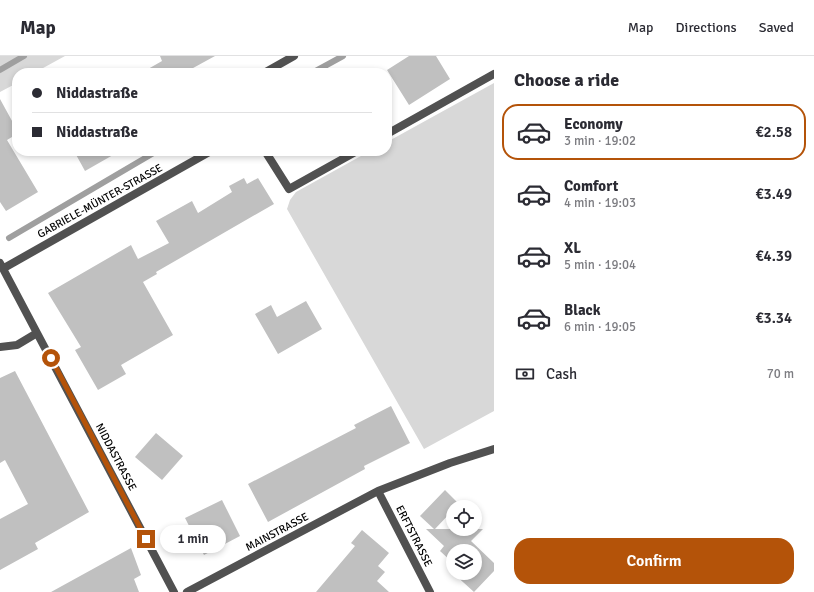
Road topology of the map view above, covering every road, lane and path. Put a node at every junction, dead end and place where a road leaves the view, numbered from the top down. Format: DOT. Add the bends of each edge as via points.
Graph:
graph roads {
  1 [pos="294,56"];
  2 [pos="273,68"];
  3 [pos="494,74"];
  4 [pos="392,131"];
  5 [pos="201,156"];
  6 [pos="269,156"];
  7 [pos="348,156"];
  8 [pos="2,265"];
  9 [pos="37,333"];
  10 [pos="0,347"];
  11 [pos="494,449"];
  12 [pos="378,490"];
  13 [pos="174,592"];
  14 [pos="187,592"];
  15 [pos="430,592"];
  1 -- 2 [label="street"];
  3 -- 4 [label="street"];
  5 -- 8 [label="street, GABRIELE-MÜNTER-STRASSE"];
  6 -- 7 [label="street" via="289,189"];
  8 -- 9 [label="street, NIDDASTRASSE"];
  9 -- 10 [label="street" via="17,345"];
  9 -- 13 [label="street, NIDDASTRASSE"];
  11 -- 12 [label="street, MAINSTRASSE"];
  12 -- 14 [label="street, MAINSTRASSE"];
  12 -- 15 [label="street, ERFTSTRASSE"];
}
